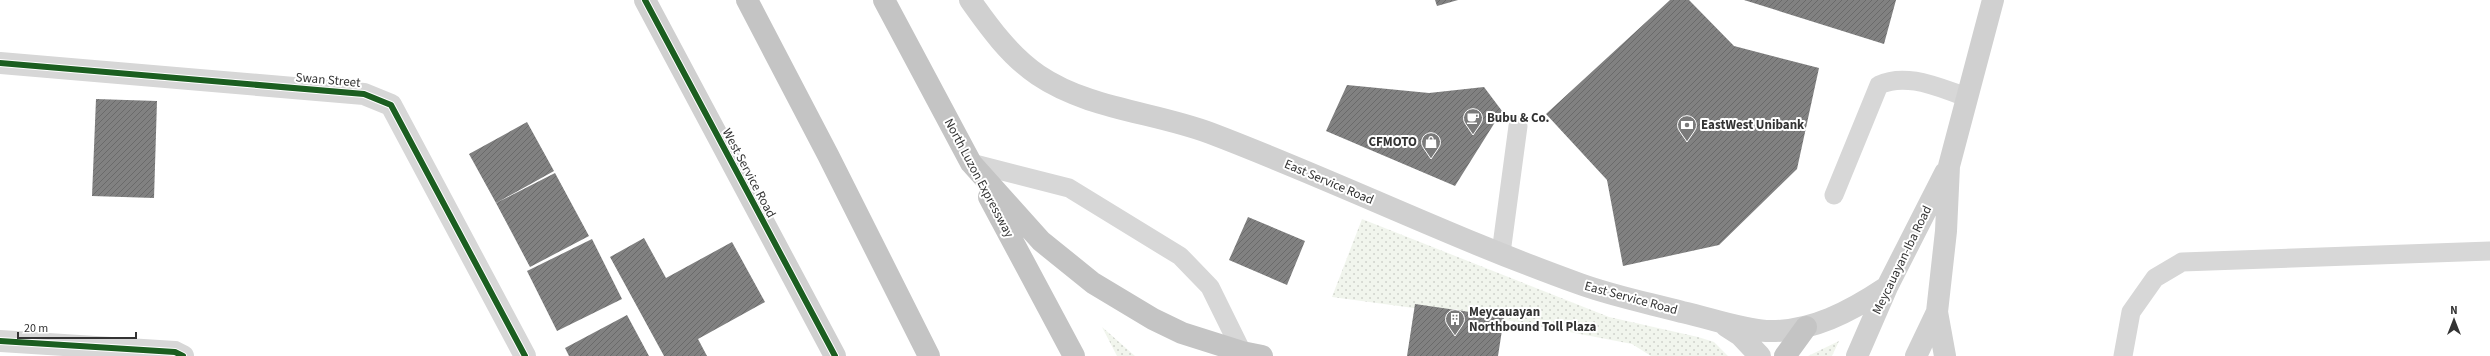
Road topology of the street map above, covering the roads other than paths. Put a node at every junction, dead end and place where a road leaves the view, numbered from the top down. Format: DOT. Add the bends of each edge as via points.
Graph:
graph roads {
  1 [pos="645,0"];
  2 [pos="747,0"];
  3 [pos="883,0"];
  4 [pos="970,0"];
  5 [pos="1993,0"];
  6 [pos="0,63"];
  7 [pos="1967,97"];
  8 [pos="1518,126"];
  9 [pos="970,163"];
  10 [pos="1949,166"];
  11 [pos="1834,195"];
  12 [pos="2490,251"];
  13 [pos="1501,253"];
  14 [pos="1887,287"];
  15 [pos="1937,312"];
  16 [pos="1717,320"];
  17 [pos="1806,327"];
  18 [pos="0,342"];
  19 [pos="1252,354"];
  20 [pos="183,356"];
  21 [pos="525,356"];
  22 [pos="835,356"];
  23 [pos="929,356"];
  24 [pos="1074,356"];
  25 [pos="1760,356"];
  26 [pos="1785,356"];
  27 [pos="1857,356"];
  28 [pos="1916,356"];
  29 [pos="1944,356"];
  30 [pos="2123,356"];
  1 -- 22 [label="main road, West Service Road"];
  2 -- 23 [label="highway"];
  3 -- 9 [label="highway, North Luzon Expressway"];
  4 -- 13 [label="main road, East Service Road" via="990,28 1013,53 1038,75 1071,92 1206,131"];
  5 -- 7 [label="main road, Meycauayan-Iba Road"];
  6 -- 21 [label="street, Swan Street" via="364,94 392,104"];
  7 -- 10 [label="main road, Meycauayan-Iba Road"];
  7 -- 11 [label="lane" via="1916,81 1892,79 1879,85"];
  8 -- 13 [label="lane"];
  9 -- 19 [label="highway" via="1041,242 1093,283 1182,333"];
  9 -- 19 [label="lane" via="1069,188 1180,256 1210,287"];
  9 -- 24 [label="highway, North Luzon Expressway"];
  10 -- 14 [label="main road, Meycauayan-Iba Road"];
  10 -- 15 [label="main road, Meycauayan-Iba Road" via="1946,231"];
  12 -- 30 [label="lane" via="2182,262 2155,278 2130,312"];
  13 -- 16 [label="main road, East Service Road" via="1582,285"];
  14 -- 17 [label="main road, East Service Road" via="1840,315"];
  14 -- 27 [label="main road, Meycauayan-Iba Road"];
  15 -- 28 [label="main road, Meycauayan-Iba Road"];
  15 -- 29 [label="main road"];
  16 -- 17 [label="main road, East Service Road" via="1762,331"];
  16 -- 25 [label="main road, East Service Road" via="1740,335"];
  17 -- 26 [label="highway"];
  18 -- 20 [label="street" via="175,352"];
}
